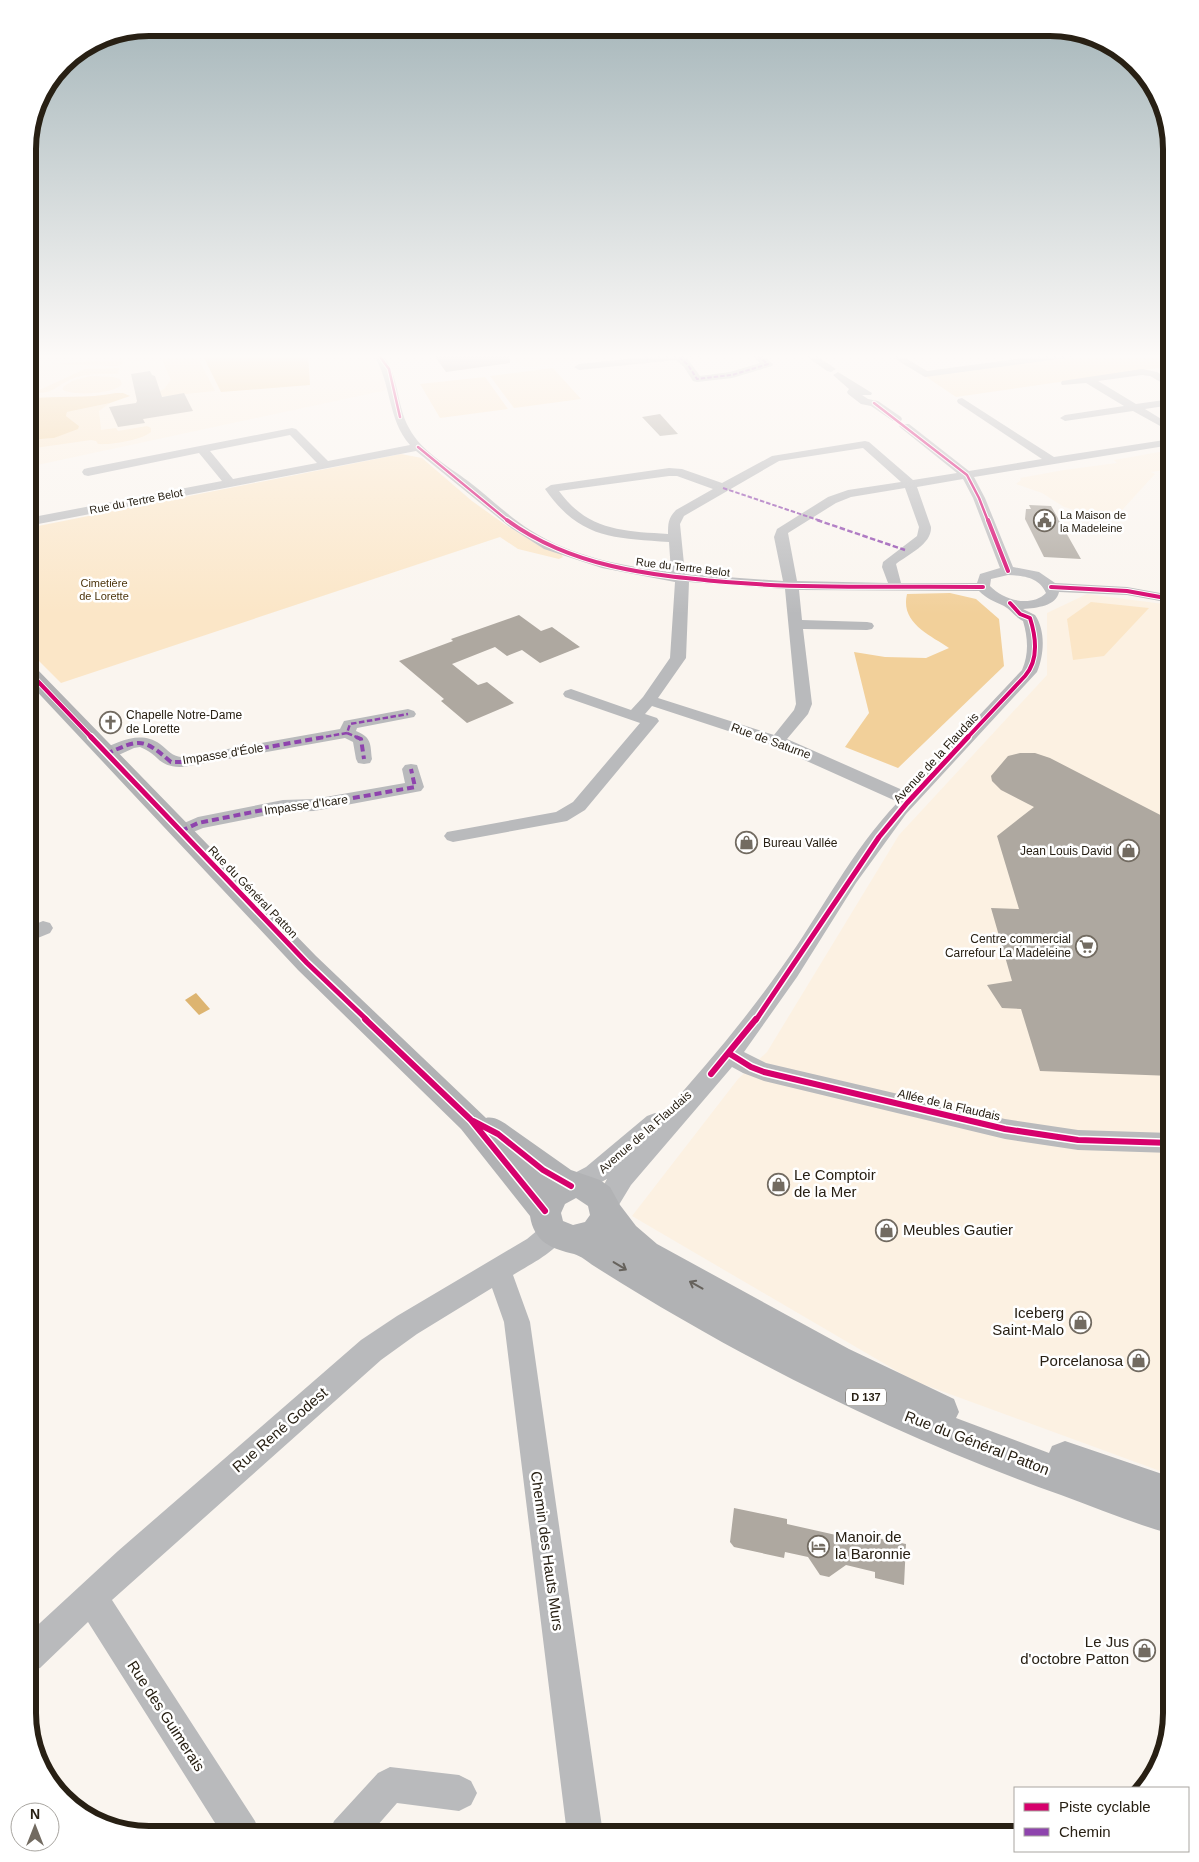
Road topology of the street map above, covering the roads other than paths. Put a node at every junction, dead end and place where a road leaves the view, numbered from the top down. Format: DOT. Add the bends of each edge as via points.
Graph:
graph roads {
  1 [pos="243,441"];
  2 [pos="302,441"];
  3 [pos="413,441"];
  4 [pos="925,441"];
  5 [pos="1022,441"];
  6 [pos="1163,443"];
  7 [pos="418,447"];
  8 [pos="202,449"];
  9 [pos="1052,461"];
  10 [pos="326,465"];
  11 [pos="88,472"];
  12 [pos="967,475"];
  13 [pos="230,483"];
  14 [pos="910,484"];
  15 [pos="723,488"];
  16 [pos="36,520"];
  17 [pos="676,539"];
  18 [pos="1008,571"];
  19 [pos="680,578"];
  20 [pos="791,586"];
  21 [pos="896,586"];
  22 [pos="983,586"];
  23 [pos="1051,587"];
  24 [pos="1163,597"];
  25 [pos="1033,611"];
  26 [pos="796,624"];
  27 [pos="867,626"];
  28 [pos="36,680"];
  29 [pos="571,694"];
  30 [pos="649,700"];
  31 [pos="408,714"];
  32 [pos="634,716"];
  33 [pos="347,733"];
  34 [pos="777,741"];
  35 [pos="106,754"];
  36 [pos="364,759"];
  37 [pos="411,769"];
  38 [pos="909,800"];
  39 [pos="181,831"];
  40 [pos="453,836"];
  41 [pos="730,1054"];
  42 [pos="711,1074"];
  43 [pos="471,1120"];
  44 [pos="1163,1143"];
  45 [pos="574,1186"];
  46 [pos="605,1208"];
  47 [pos="559,1227"];
  48 [pos="497,1271"];
  49 [pos="1163,1493"];
  50 [pos="1163,1512"];
  51 [pos="92,1598"];
  52 [pos="36,1649"];
  53 [pos="459,1793"];
  54 [pos="237,1826"];
  55 [pos="354,1826"];
  56 [pos="585,1826"];
  1 -- 8 [label="street"];
  2 -- 10 [label="street"];
  3 -- 7 [label="street"];
  4 -- 12 [label="street"];
  5 -- 9 [label="street"];
  6 -- 9 [label="street"];
  7 -- 10 [label="street, Rue du Tertre Belot"];
  7 -- 19 [label="street, Rue du Tertre Belot" via="518,528 550,546 611,567"];
  8 -- 11 [label="street"];
  8 -- 13 [label="street"];
  9 -- 12 [label="street"];
  10 -- 13 [label="street, Rue du Tertre Belot"];
  12 -- 14 [label="street"];
  12 -- 18 [label="street"];
  13 -- 16 [label="street, Rue du Tertre Belot"];
  14 -- 15 [label="street" via="865,444 776,458"];
  14 -- 20 [label="street" via="839,496 782,532"];
  14 -- 21 [label="street" via="926,533 890,562"];
  15 -- 17 [label="street" via="675,518"];
  15 -- 17 [label="street" via="678,472 669,472 551,489 571,514 584,522 624,534"];
  17 -- 19 [label="street"];
  18 -- 22 [label="street" via="985,577"];
  18 -- 23 [label="street" via="1029,574"];
  19 -- 20 [label="street, Rue du Tertre Belot"];
  19 -- 30 [label="street" via="678,658"];
  20 -- 21 [label="street, Rue du Tertre Belot"];
  20 -- 26 [label="street"];
  21 -- 22 [label="street, Rue du Tertre Belot"];
  22 -- 25 [label="street" via="993,596 1010,603 1020,614"];
  23 -- 24 [label="street" via="1127,591"];
  23 -- 25 [label="street" via="1053,593 1050,598"];
  25 -- 38 [label="street, Avenue de la Flaudais" via="1035,650 1029,672"];
  26 -- 27 [label="street"];
  26 -- 34 [label="street" via="804,704 802,711"];
  28 -- 35 [label="main road, Rue du Général Patton / D 137"];
  29 -- 32 [label="street"];
  30 -- 32 [label="street"];
  30 -- 34 [label="street, Rue de Saturne"];
  31 -- 33 [label="street, Impasse d'Éole" via="350,724"];
  32 -- 40 [label="street" via="651,721 579,806 561,817"];
  33 -- 35 [label="street, Impasse d'Éole" via="183,762 171,762 142,742 130,743"];
  33 -- 36 [label="street" via="361,739"];
  34 -- 38 [label="street, Rue de Saturne"];
  35 -- 39 [label="main road, Rue du Général Patton / D 137"];
  37 -- 39 [label="street, Impasse d'Icare" via="415,787 314,805 283,806 198,824"];
  38 -- 41 [label="street, Avenue de la Flaudais" via="849,878 795,964"];
  39 -- 43 [label="main road, Rue du Général Patton / D 137" via="306,963"];
  41 -- 42 [label="street, Avenue de la Flaudais"];
  41 -- 44 [label="street, Allée de la Flaudais" via="764,1072 1005,1129 1078,1140"];
  42 -- 45 [label="street, Avenue de la Flaudais" via="596,1174"];
  42 -- 46 [label="street, Avenue de la Flaudais" via="622,1177"];
  43 -- 45 [label="main road, Rue du Général Patton / D 137" via="498,1134 543,1170"];
  43 -- 47 [label="main road, Rue du Général Patton / D 137"];
  45 -- 46 [label="main road" via="592,1189 600,1196"];
  45 -- 47 [label="main road" via="560,1189 552,1196"];
  46 -- 47 [label="main road" via="604,1222 590,1236"];
  49 -- 46 [label="main road, Rue du Général Patton / D 137, one-way" via="999,1437 916,1402 646,1255 625,1236"];
  47 -- 48 [label="street, Rue René Godest" via="536,1247"];
  47 -- 50 [label="main road, Rue du Général Patton / D 137, one-way" via="659,1289 844,1387 1001,1455"];
  48 -- 51 [label="street, Rue René Godest" via="406,1325 371,1350"];
  48 -- 56 [label="street, Chemin des Hauts Murs" via="517,1322"];
  51 -- 52 [label="street, Rue René Godest"];
  51 -- 54 [label="street, Rue des Guimerais"];
  53 -- 55 [label="street" via="390,1786"];
}
